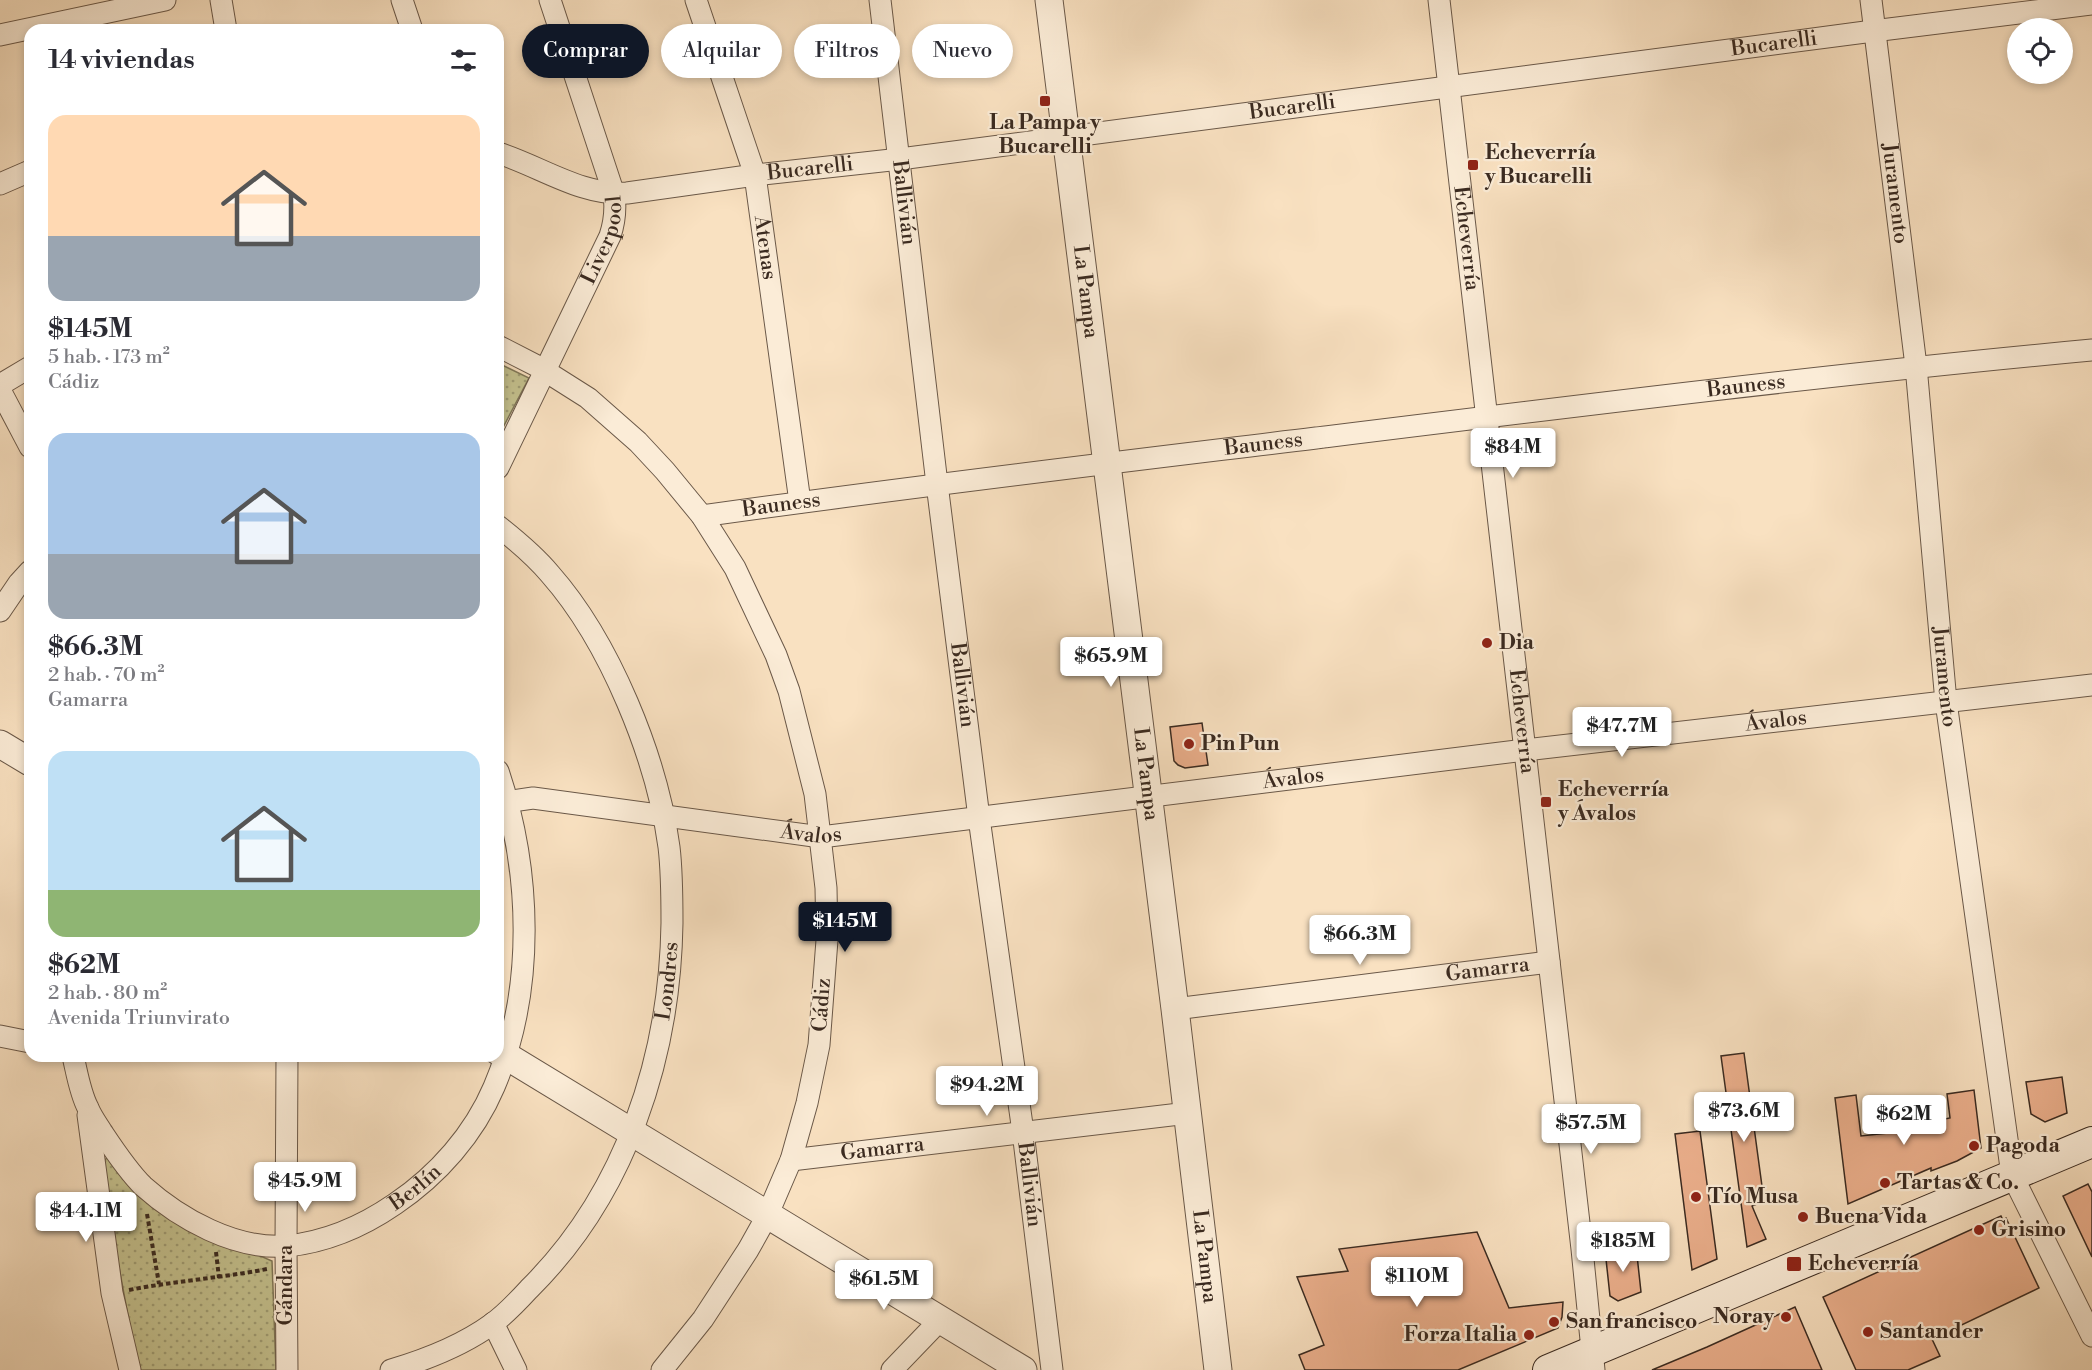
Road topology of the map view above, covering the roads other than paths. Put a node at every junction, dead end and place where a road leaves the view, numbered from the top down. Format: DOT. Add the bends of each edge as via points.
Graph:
graph roads {
  1 [pos="165,0"];
  2 [pos="222,0"];
  3 [pos="402,0"];
  4 [pos="550,0"];
  5 [pos="696,0"];
  6 [pos="880,0"];
  7 [pos="1049,0"];
  8 [pos="1439,0"];
  9 [pos="1871,0"];
  10 [pos="2092,4"];
  11 [pos="52,24"];
  12 [pos="225,24"];
  13 [pos="410,24"];
  14 [pos="24,30"];
  15 [pos="1873,31"];
  16 [pos="0,35"];
  17 [pos="1449,87"];
  18 [pos="1066,136"];
  19 [pos="504,155"];
  20 [pos="900,159"];
  21 [pos="24,174"];
  22 [pos="755,175"];
  23 [pos="0,184"];
  24 [pos="614,194"];
  25 [pos="504,349"];
  26 [pos="2092,350"];
  27 [pos="1916,366"];
  28 [pos="24,371"];
  29 [pos="545,371"];
  30 [pos="0,387"];
  31 [pos="1486,417"];
  32 [pos="24,435"];
  33 [pos="504,456"];
  34 [pos="1107,464"];
  35 [pos="937,484"];
  36 [pos="800,502"];
  37 [pos="702,516"];
  38 [pos="504,531"];
  39 [pos="24,578"];
  40 [pos="0,611"];
  41 [pos="2092,686"];
  42 [pos="1946,702"];
  43 [pos="0,744"];
  44 [pos="1525,750"];
  45 [pos="24,758"];
  46 [pos="1147,797"];
  47 [pos="504,802"];
  48 [pos="504,806"];
  49 [pos="663,814"];
  50 [pos="979,818"];
  51 [pos="821,837"];
  52 [pos="1549,962"];
  53 [pos="1175,1009"];
  54 [pos="0,1036"];
  55 [pos="24,1041"];
  56 [pos="504,1048"];
  57 [pos="504,1055"];
  58 [pos="75,1062"];
  59 [pos="287,1062"];
  60 [pos="500,1062"];
  61 [pos="87,1108"];
  62 [pos="1188,1113"];
  63 [pos="1023,1132"];
  64 [pos="632,1133"];
  65 [pos="2092,1142"];
  66 [pos="791,1160"];
  67 [pos="2012,1175"];
  68 [pos="767,1216"];
  69 [pos="286,1256"];
  70 [pos="941,1319"];
  71 [pos="493,1323"];
  72 [pos="2092,1336"];
  73 [pos="1593,1360"];
  74 [pos="130,1370"];
  75 [pos="287,1370"];
  76 [pos="391,1370"];
  77 [pos="516,1370"];
  78 [pos="662,1370"];
  79 [pos="892,1370"];
  80 [pos="1023,1370"];
  81 [pos="1052,1370"];
  82 [pos="1218,1370"];
  83 [pos="1548,1370"];
  1 -- 11 [label="street"];
  2 -- 12 [label="street"];
  3 -- 13 [label="street"];
  4 -- 24 [label="street, Liverpool"];
  5 -- 22 [label="street, Atenas"];
  6 -- 20 [label="street, Ballivián"];
  7 -- 18 [label="street, La Pampa"];
  8 -- 17 [label="street, Echeverría"];
  9 -- 15 [label="street, Juramento"];
  10 -- 15 [label="street, Bucarelli"];
  14 -- 16 [label="street"];
  15 -- 17 [label="street, Bucarelli"];
  15 -- 27 [label="street, Juramento"];
  17 -- 18 [label="street, Bucarelli"];
  17 -- 31 [label="street, Echeverría"];
  18 -- 20 [label="street, Bucarelli"];
  18 -- 34 [label="street, La Pampa"];
  19 -- 24 [label="street, Bucarelli" via="579,186"];
  20 -- 22 [label="street, Bucarelli"];
  20 -- 35 [label="street, Ballivián"];
  21 -- 23 [label="street"];
  22 -- 24 [label="street, Bucarelli"];
  22 -- 36 [label="street, Atenas"];
  24 -- 29 [label="street, Liverpool" via="615,222 610,236"];
  25 -- 29 [label="street"];
  26 -- 27 [label="street, Bauness"];
  27 -- 31 [label="street, Bauness"];
  27 -- 42 [label="street, Juramento"];
  28 -- 30 [label="street"];
  29 -- 33 [label="street, Liverpool"];
  29 -- 37 [label="street" via="588,398 622,428"];
  30 -- 32 [label="street"];
  31 -- 34 [label="street, Bauness"];
  31 -- 44 [label="street, Echeverría"];
  34 -- 35 [label="street, Bauness"];
  34 -- 46 [label="street, La Pampa"];
  35 -- 36 [label="street, Bauness"];
  35 -- 50 [label="street, Ballivián"];
  36 -- 37 [label="street, Bauness"];
  37 -- 51 [label="street, Cádiz" via="735,567 776,655 815,795"];
  38 -- 49 [label="street, Londres" via="551,575 592,634 634,717"];
  39 -- 40 [label="street"];
  41 -- 42 [label="street, Ávalos"];
  42 -- 44 [label="street, Ávalos"];
  42 -- 67 [label="street, Juramento"];
  43 -- 45 [label="street"];
  44 -- 46 [label="street, Ávalos"];
  44 -- 52 [label="street, Echeverría"];
  46 -- 50 [label="street, Ávalos"];
  46 -- 53 [label="street, La Pampa"];
  47 -- 49 [label="street, Ávalos" via="533,798"];
  48 -- 56 [label="street, Berlín" via="521,872 524,937 514,1020"];
  49 -- 51 [label="street, Ávalos"];
  49 -- 64 [label="street, Londres" via="672,889 668,989 658,1045"];
  50 -- 51 [label="street, Ávalos"];
  50 -- 63 [label="street, Ballivián"];
  51 -- 66 [label="street, Cádiz" via="827,940 819,1045"];
  52 -- 53 [label="street, Gamarra"];
  52 -- 73 [label="street, Echeverría"];
  53 -- 62 [label="street, La Pampa"];
  54 -- 55 [label="street"];
  57 -- 64 [label="street"];
  58 -- 61 [label="street, Berlín"];
  59 -- 69 [label="street, Gándara"];
  60 -- 69 [label="street, Berlín" via="494,1088 478,1118 435,1172 381,1213"];
  61 -- 69 [label="street, Berlín" via="115,1152 164,1203 213,1231"];
  61 -- 74 [label="street" via="112,1293"];
  62 -- 63 [label="street, Gamarra"];
  62 -- 82 [label="street, La Pampa"];
  63 -- 66 [label="street, Gamarra"];
  63 -- 81 [label="street, Ballivián"];
  64 -- 68 [label="street"];
  64 -- 71 [label="street, Londres" via="610,1180 564,1250"];
  65 -- 67 [label="main road"];
  66 -- 68 [label="street, Cádiz"];
  67 -- 72 [label="street, Juramento"];
  67 -- 73 [label="main road"];
  68 -- 70 [label="street"];
  68 -- 78 [label="street, Cádiz" via="704,1319"];
  69 -- 75 [label="street, Gándara"];
  70 -- 79 [label="street"];
  70 -- 80 [label="street"];
  71 -- 76 [label="street, Londres" via="460,1342"];
  71 -- 77 [label="street"];
  73 -- 83 [label="main road"];
}
